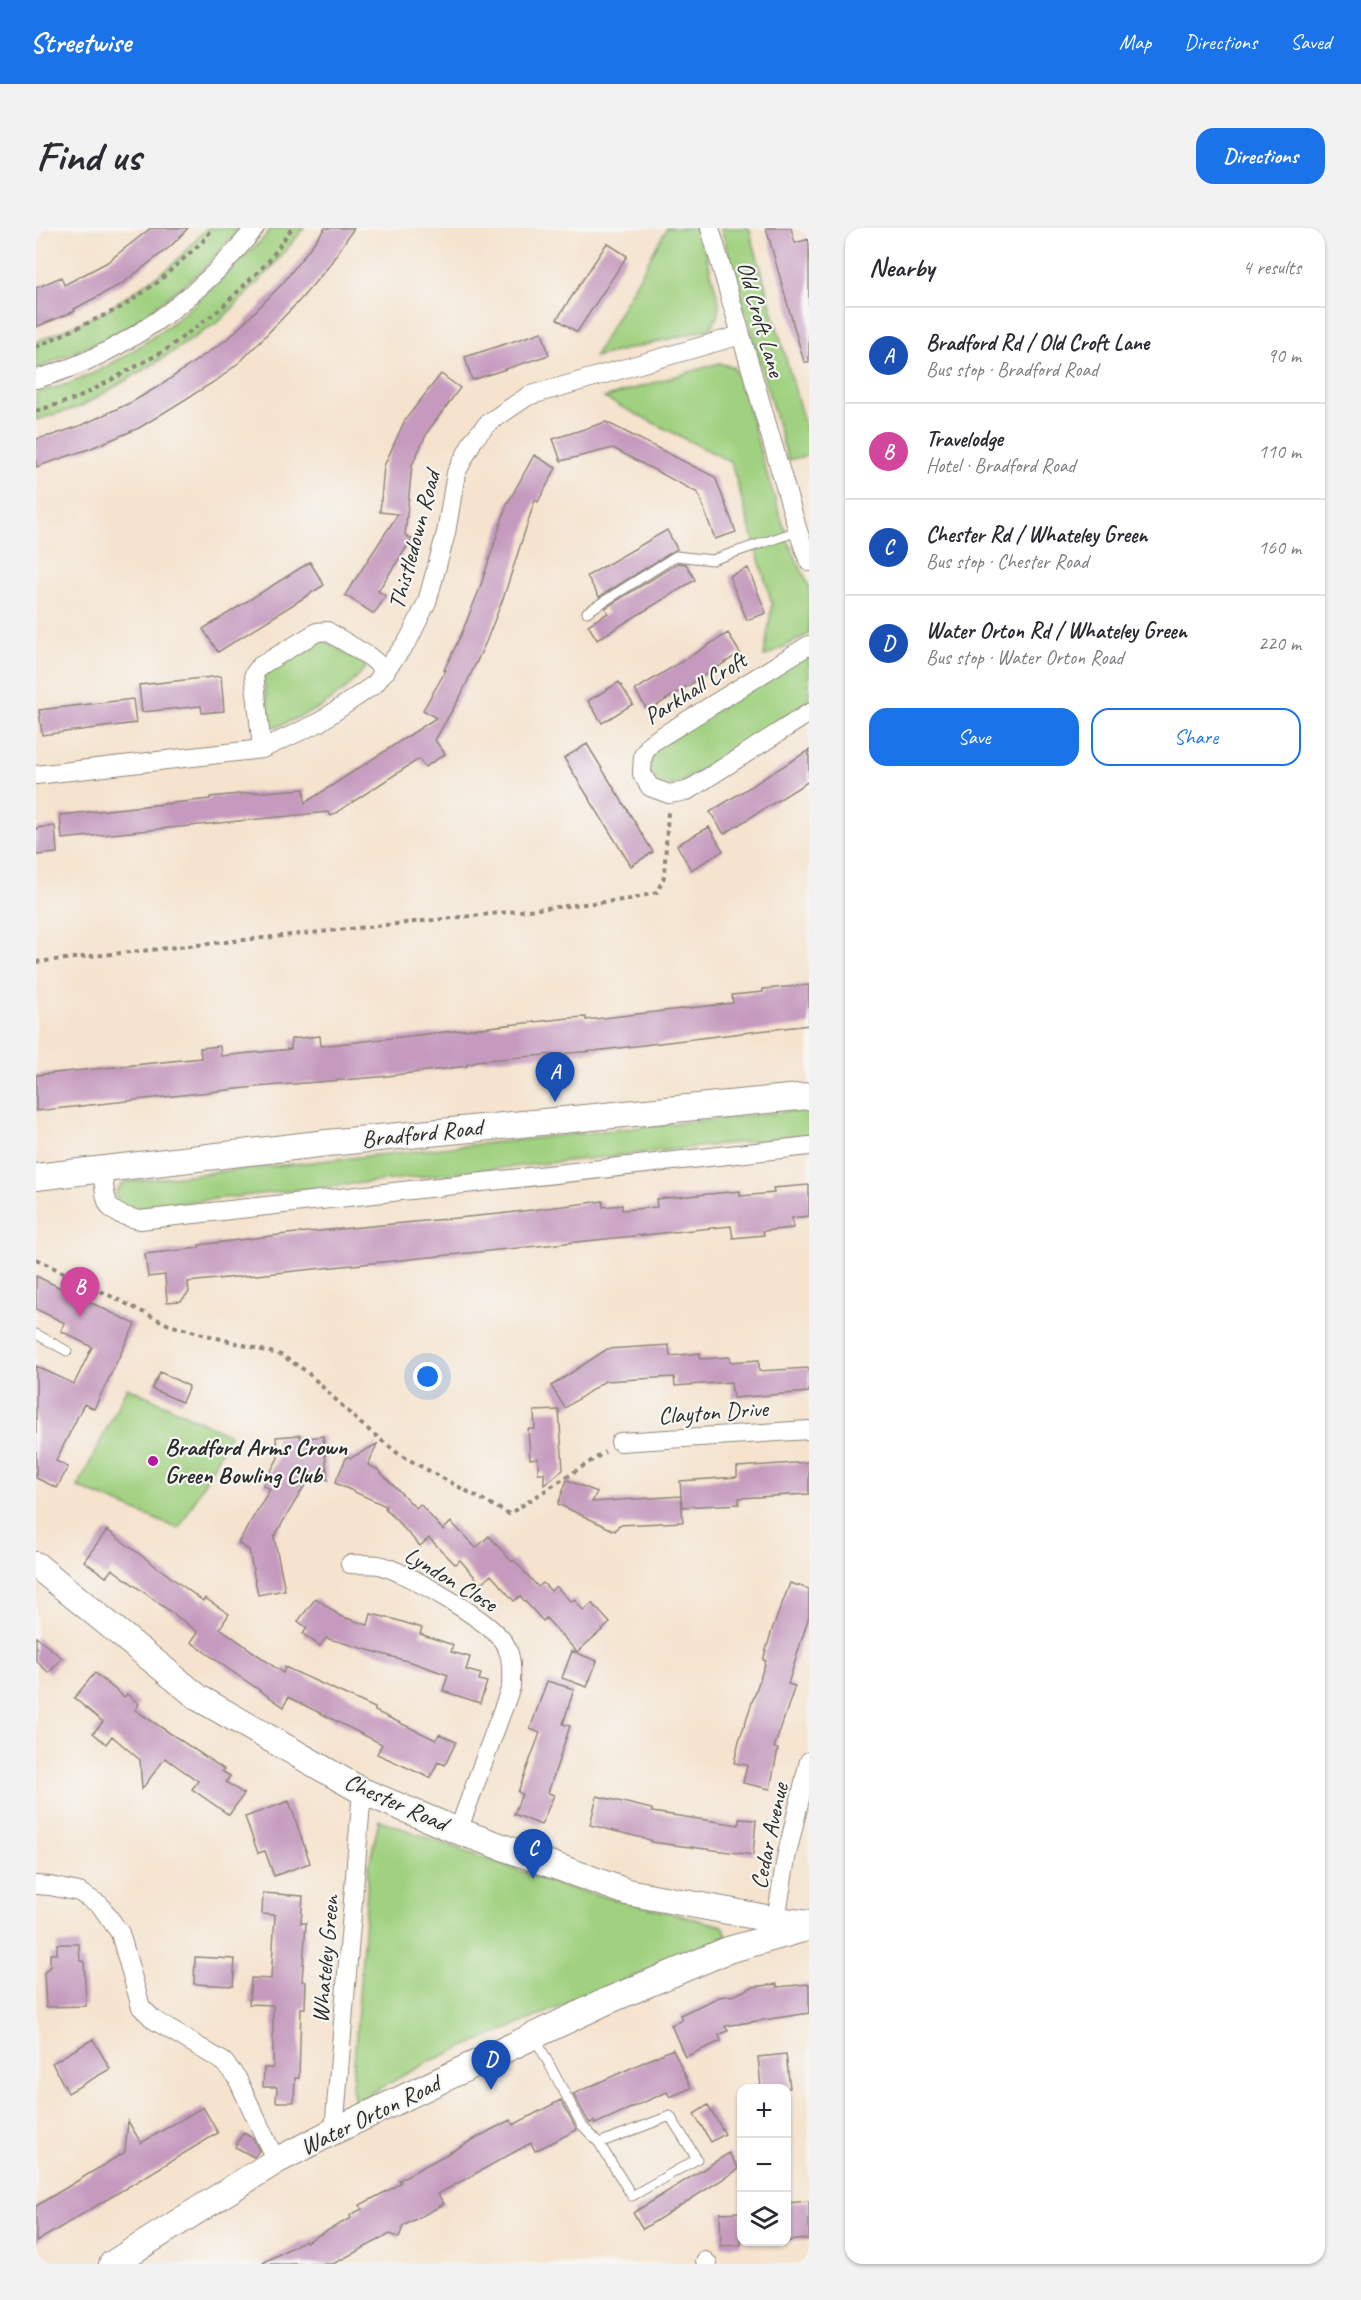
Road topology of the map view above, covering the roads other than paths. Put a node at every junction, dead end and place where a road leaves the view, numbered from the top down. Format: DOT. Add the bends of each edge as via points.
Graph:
graph roads {
  1 [pos="255,228"];
  2 [pos="710,228"];
  3 [pos="741,335"];
  4 [pos="36,379"];
  5 [pos="800,518"];
  6 [pos="809,562"];
  7 [pos="587,612"];
  8 [pos="809,645"];
  9 [pos="386,671"];
  10 [pos="809,713"];
  11 [pos="262,749"];
  12 [pos="36,775"];
  13 [pos="809,1096"];
  14 [pos="809,1146"];
  15 [pos="102,1170"];
  16 [pos="36,1177"];
  17 [pos="36,1334"];
  18 [pos="67,1351"];
  19 [pos="809,1430"];
  20 [pos="620,1442"];
  21 [pos="350,1564"];
  22 [pos="36,1565"];
  23 [pos="809,1761"];
  24 [pos="363,1791"];
  25 [pos="459,1831"];
  26 [pos="36,1886"];
  27 [pos="776,1920"];
  28 [pos="809,1926"];
  29 [pos="534,2036"];
  30 [pos="334,2131"];
  31 [pos="599,2143"];
  32 [pos="276,2161"];
  33 [pos="112,2264"];
  1 -- 4 [label="street" via="206,282 147,329 85,362"];
  2 -- 3 [label="street, Old Croft Lane"];
  3 -- 5 [label="street, Old Croft Lane"];
  3 -- 9 [label="street, Thistledown Road" via="528,396 488,423 474,439 456,473 428,602 409,639"];
  5 -- 6 [label="street, Old Croft Lane"];
  5 -- 7 [label="lane" via="712,560 676,556"];
  8 -- 10 [label="street, Parkhall Croft" via="651,743 643,755 642,774 650,787 669,794 687,791"];
  9 -- 11 [label="street, Thistledown Road" via="375,684 318,723"];
  9 -- 11 [label="street" via="327,631 317,632 260,666 254,674"];
  11 -- 12 [label="street, Thistledown Road"];
  13 -- 15 [label="main road, Bradford Road" via="338,1142"];
  14 -- 15 [label="street" via="140,1220 118,1215 108,1206"];
  15 -- 16 [label="main road, Bradford Road"];
  17 -- 18 [label="lane"];
  19 -- 20 [label="street, Clayton Drive"];
  21 -- 25 [label="street, Lyndon Close" via="380,1565 412,1579 482,1622 507,1648 511,1687"];
  22 -- 24 [label="main road, Chester Road" via="199,1698"];
  23 -- 27 [label="street, Cedar Avenue"];
  24 -- 25 [label="main road, Chester Road"];
  24 -- 30 [label="street, Whateley Green"];
  25 -- 27 [label="main road, Chester Road" via="627,1892"];
  26 -- 32 [label="street" via="79,1892 100,1905 120,1933 141,2007 154,2020 224,2062 237,2078"];
  27 -- 28 [label="main road, Chester Road"];
  28 -- 29 [label="main road, Water Orton Road" via="728,1950"];
  29 -- 30 [label="main road, Water Orton Road"];
  29 -- 31 [label="lane" via="582,2125"];
  30 -- 32 [label="main road, Water Orton Road"];
  31 -- 31 [label="lane" via="670,2116 697,2159 632,2196"];
  32 -- 33 [label="main road, Water Orton Road"];
}
